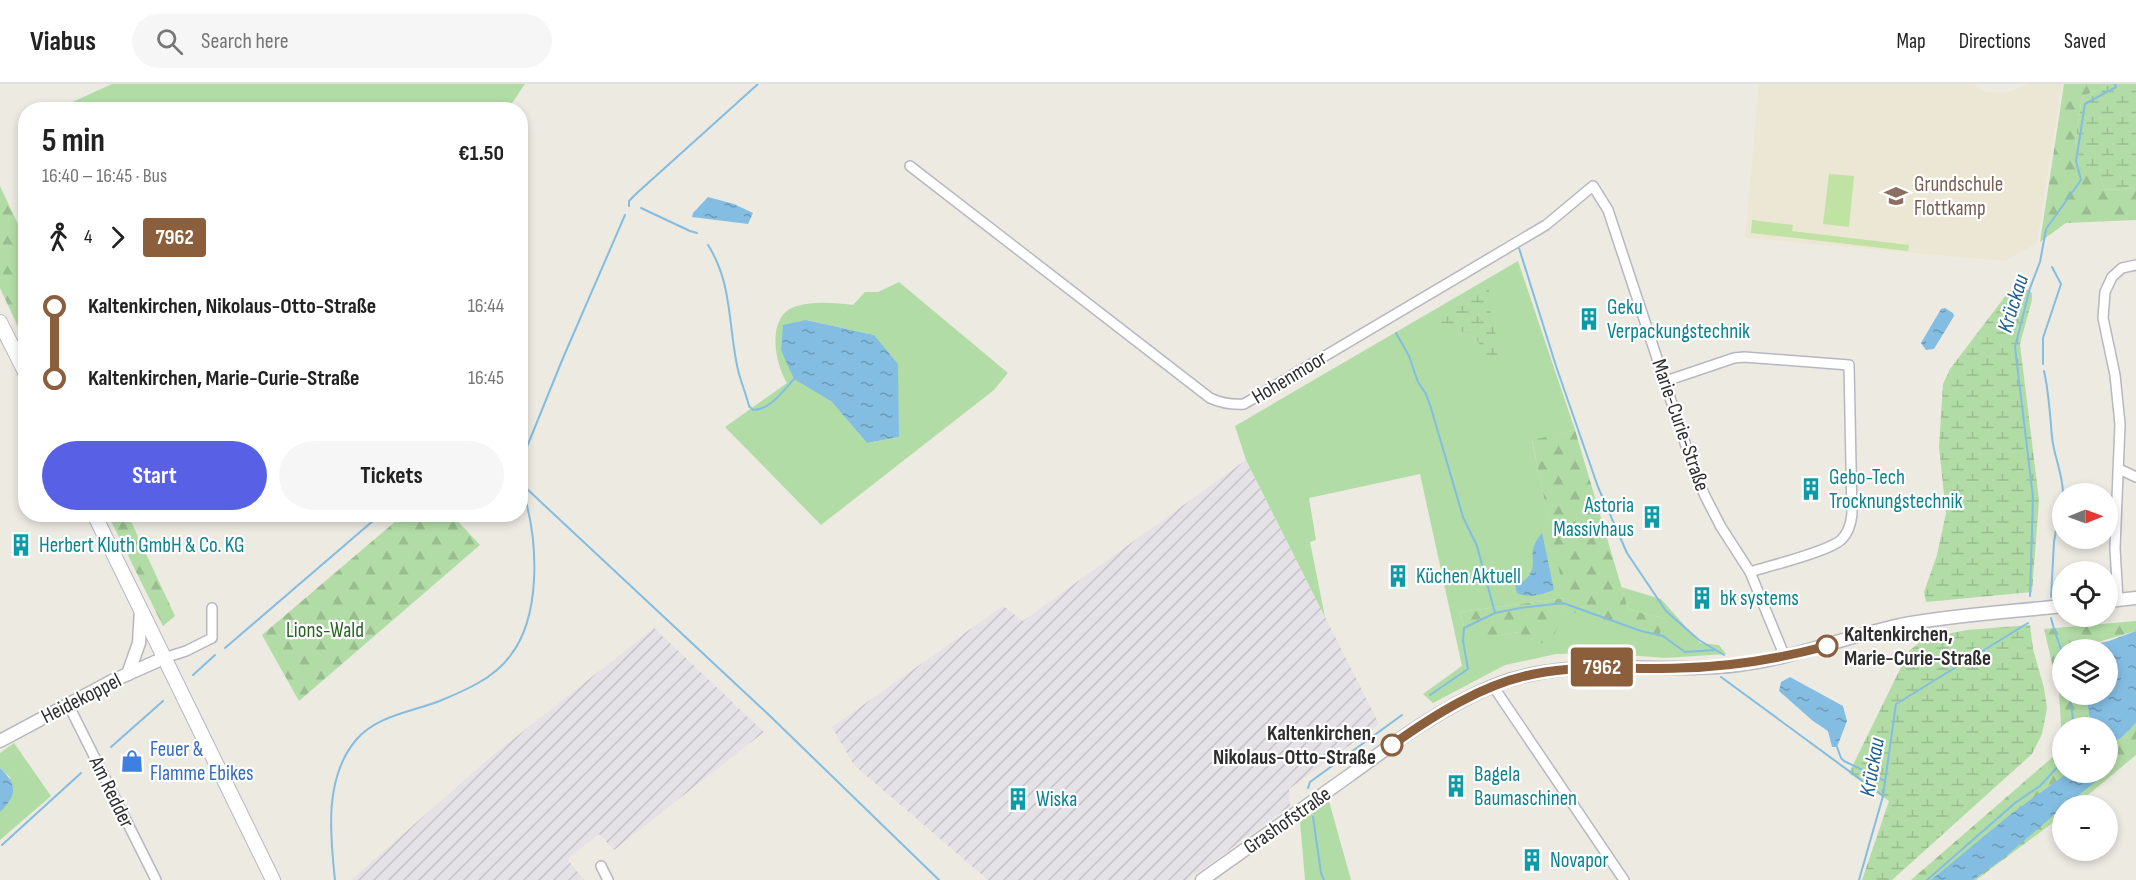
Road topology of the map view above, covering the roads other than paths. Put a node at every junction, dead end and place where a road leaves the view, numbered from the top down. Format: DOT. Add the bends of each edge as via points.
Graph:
graph roads {
  1 [pos="910,166"];
  2 [pos="1593,186"];
  3 [pos="2136,265"];
  4 [pos="0,322"];
  5 [pos="18,358"];
  6 [pos="1666,381"];
  7 [pos="2119,469"];
  8 [pos="2136,477"];
  9 [pos="98,522"];
  10 [pos="2114,561"];
  11 [pos="1750,572"];
  12 [pos="2136,598"];
  13 [pos="2118,600"];
  14 [pos="2052,607"];
  15 [pos="212,608"];
  16 [pos="141,610"];
  17 [pos="1785,657"];
  18 [pos="164,658"];
  19 [pos="128,674"];
  20 [pos="1493,686"];
  21 [pos="68,704"];
  22 [pos="0,741"];
  23 [pos="601,866"];
  24 [pos="156,880"];
  25 [pos="273,880"];
  26 [pos="608,880"];
  27 [pos="1202,880"];
  28 [pos="1624,880"];
  1 -- 2 [label="street, Hohenmoor" via="1210,398 1235,404 1244,404 1546,225"];
  2 -- 6 [label="street, Marie-Curie-Straße" via="1608,210"];
  3 -- 7 [label="street" via="2122,268 2105,292 2103,318 2120,424"];
  4 -- 5 [label="main road"];
  6 -- 11 [label="street, Marie-Curie-Straße" via="1705,496"];
  6 -- 11 [label="street" via="1744,357 1849,365 1852,514 1848,532 1828,547"];
  7 -- 8 [label="street"];
  7 -- 10 [label="street"];
  9 -- 16 [label="main road"];
  11 -- 17 [label="street, Marie-Curie-Straße"];
  12 -- 13 [label="street"];
  14 -- 17 [label="street, Grashofstraße" via="1899,626"];
  15 -- 18 [label="street" via="212,638"];
  16 -- 18 [label="main road"];
  16 -- 19 [label="street" via="140,643"];
  17 -- 20 [label="street, Grashofstraße" via="1735,666 1563,670"];
  18 -- 19 [label="street, Heidekoppel"];
  18 -- 25 [label="main road"];
  19 -- 21 [label="street, Heidekoppel"];
  20 -- 27 [label="street, Grashofstraße" via="1414,729"];
  20 -- 28 [label="street"];
  21 -- 22 [label="street, Heidekoppel"];
  21 -- 24 [label="street, Am Redder"];
  23 -- 26 [label="street"];
}
